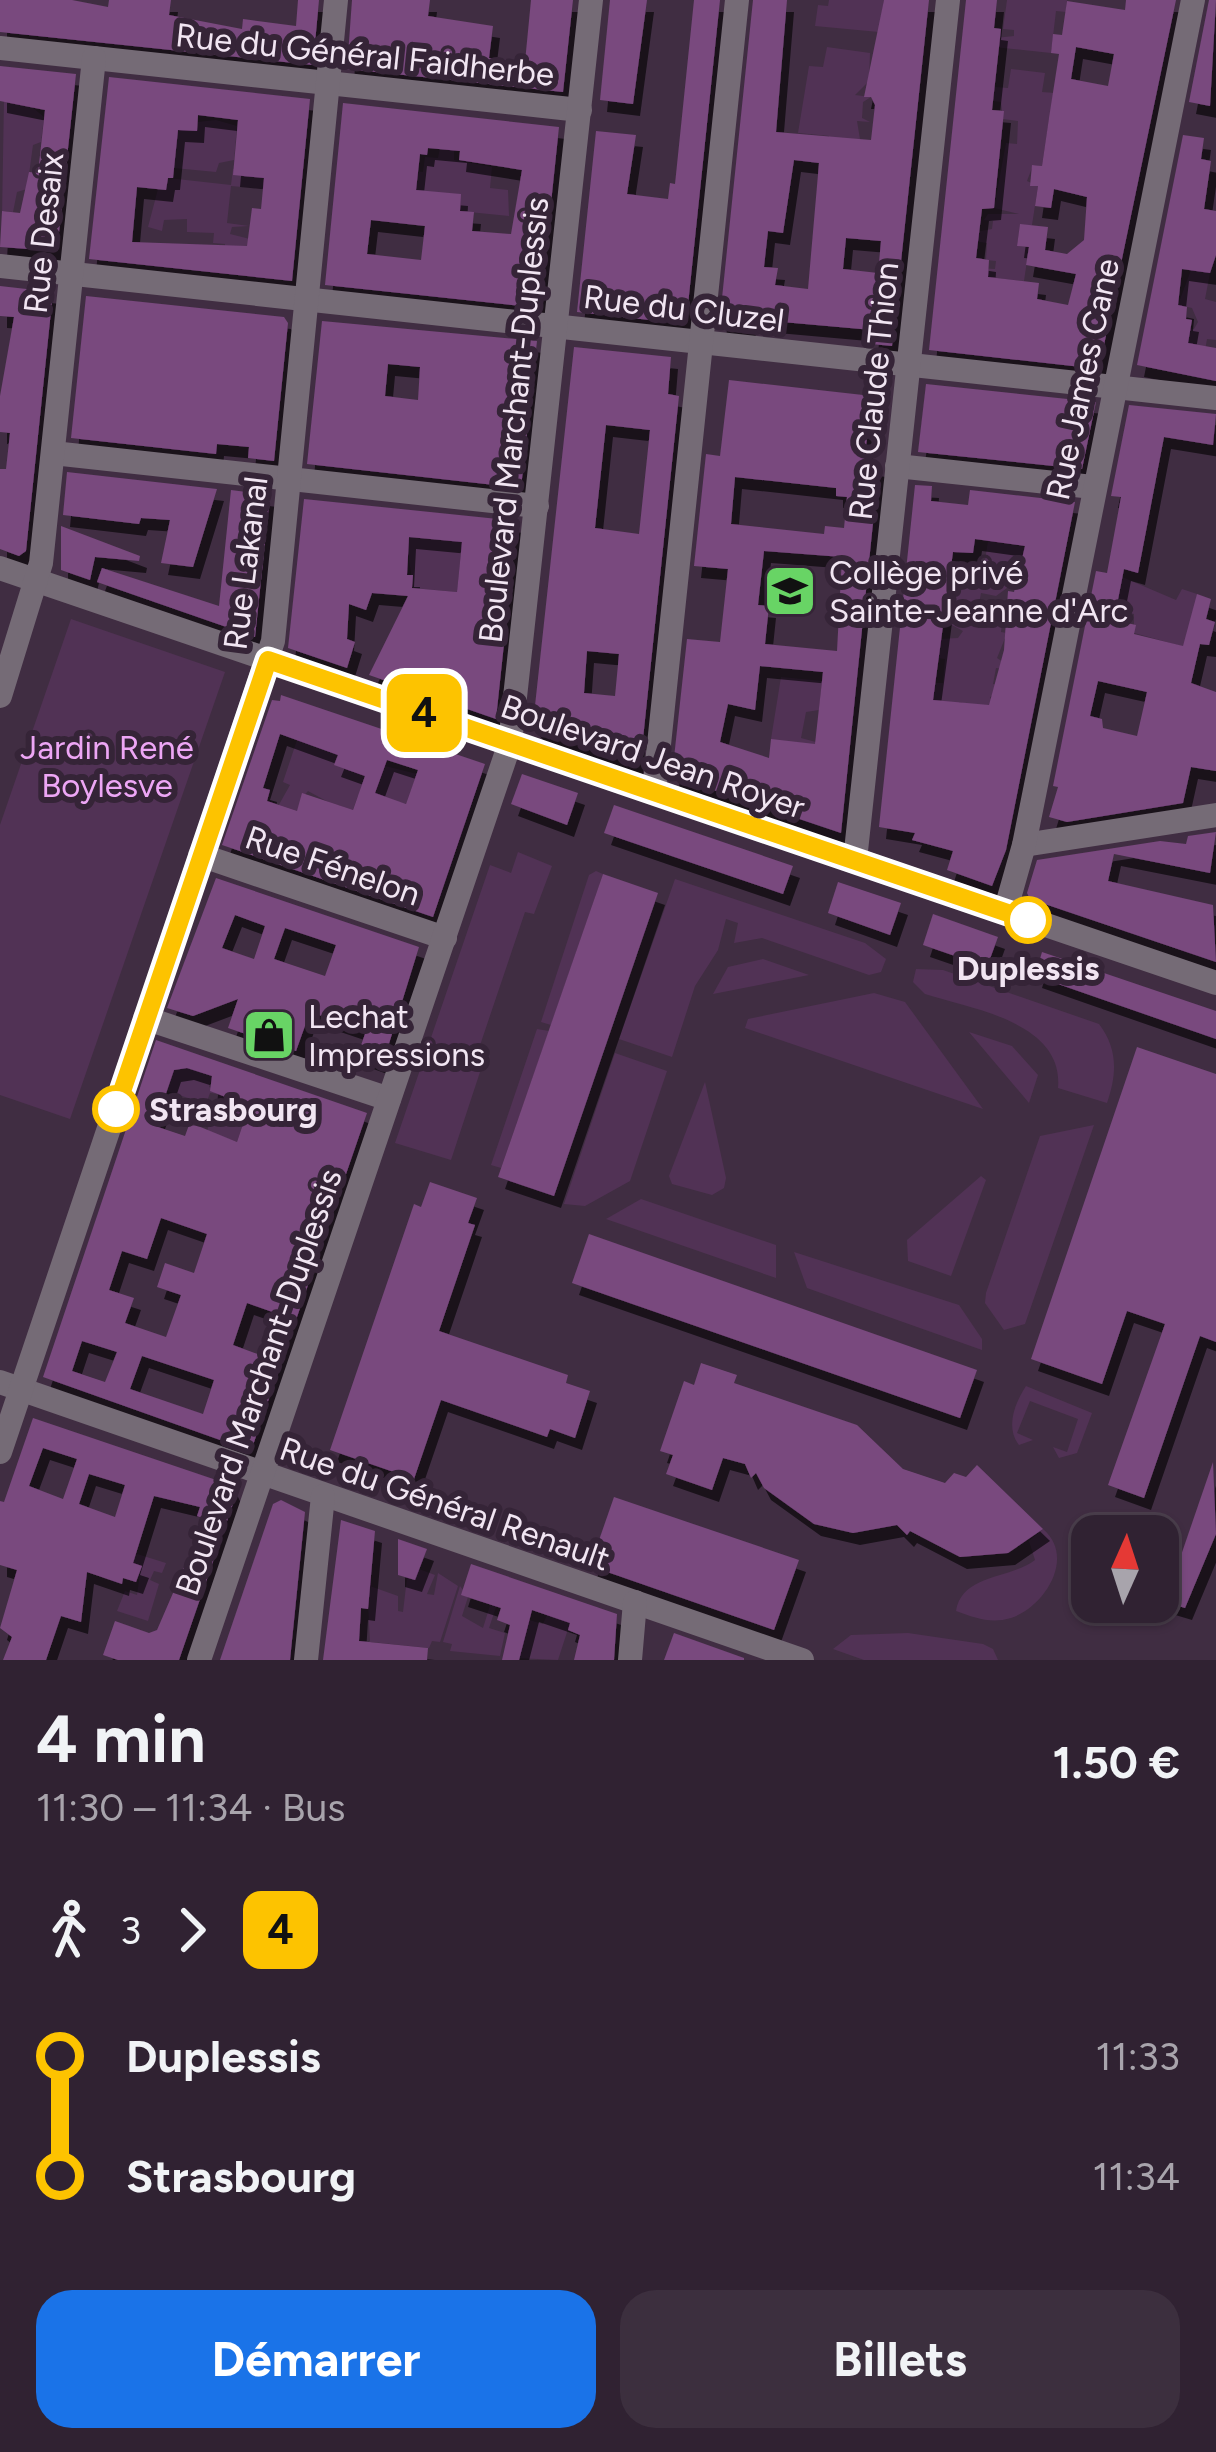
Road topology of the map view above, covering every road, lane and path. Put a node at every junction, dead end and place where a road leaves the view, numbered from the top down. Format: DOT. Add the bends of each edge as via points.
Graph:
graph roads {
  1 [pos="336,0"];
  2 [pos="591,0"];
  3 [pos="737,0"];
  4 [pos="948,0"];
  5 [pos="1193,0"];
  6 [pos="0,48"];
  7 [pos="94,58"];
  8 [pos="329,84"];
  9 [pos="580,110"];
  10 [pos="0,266"];
  11 [pos="71,274"];
  12 [pos="308,299"];
  13 [pos="557,326"];
  14 [pos="701,343"];
  15 [pos="908,367"];
  16 [pos="1114,386"];
  17 [pos="1216,398"];
  18 [pos="53,453"];
  19 [pos="897,466"];
  20 [pos="288,479"];
  21 [pos="1093,487"];
  22 [pos="537,506"];
  23 [pos="0,568"];
  24 [pos="38,581"];
  25 [pos="268,660"];
  26 [pos="0,695"];
  27 [pos="510,743"];
  28 [pos="654,792"];
  29 [pos="1216,815"];
  30 [pos="1024,845"];
  31 [pos="200,856"];
  32 [pos="855,860"];
  33 [pos="1005,912"];
  34 [pos="445,938"];
  35 [pos="1216,983"];
  36 [pos="146,1018"];
  37 [pos="389,1099"];
  38 [pos="10,1386"];
  39 [pos="0,1452"];
  40 [pos="261,1474"];
  41 [pos="323,1496"];
  42 [pos="634,1602"];
  43 [pos="199,1660"];
  44 [pos="306,1660"];
  45 [pos="630,1660"];
  46 [pos="802,1660"];
  1 -- 8 [label="street, Rue Lakanal"];
  2 -- 9 [label="street, Boulevard Marchant-Duplessis"];
  3 -- 14 [label="street"];
  4 -- 15 [label="street, Rue Claude Thion"];
  5 -- 16 [label="street, Rue James Cane"];
  6 -- 7 [label="street, Rue du Général Faidherbe"];
  7 -- 8 [label="street, Rue du Général Faidherbe"];
  7 -- 11 [label="street, Rue Desaix"];
  8 -- 9 [label="street, Rue du Général Faidherbe"];
  8 -- 12 [label="street, Rue Lakanal"];
  9 -- 13 [label="street, Boulevard Marchant-Duplessis"];
  10 -- 11 [label="street, Rue du Cluzel"];
  11 -- 12 [label="street, Rue du Cluzel"];
  11 -- 18 [label="street, Rue Desaix"];
  12 -- 13 [label="street, Rue du Cluzel"];
  12 -- 20 [label="street, Rue Lakanal"];
  13 -- 14 [label="street, Rue du Cluzel"];
  13 -- 22 [label="street, Boulevard Marchant-Duplessis"];
  14 -- 15 [label="street, Rue du Cluzel"];
  14 -- 28 [label="street"];
  15 -- 16 [label="street, Rue du Cluzel"];
  15 -- 19 [label="street, Rue Claude Thion"];
  16 -- 17 [label="street, Rue du Cluzel"];
  16 -- 21 [label="street, Rue James Cane"];
  18 -- 20 [label="street"];
  18 -- 24 [label="street, Rue Desaix"];
  19 -- 21 [label="street"];
  19 -- 32 [label="street, Rue Claude Thion"];
  20 -- 22 [label="street"];
  20 -- 25 [label="street, Rue Lakanal"];
  21 -- 30 [label="street, Rue James Cane"];
  22 -- 27 [label="street, Boulevard Marchant-Duplessis"];
  23 -- 24 [label="street, Boulevard Jean Royer"];
  24 -- 25 [label="street, Boulevard Jean Royer"];
  24 -- 26 [label="street, Rue Desaix"];
  25 -- 27 [label="street, Boulevard Jean Royer"];
  25 -- 31 [label="street, Rue Lakanal"];
  27 -- 28 [label="street, Boulevard Jean Royer"];
  27 -- 34 [label="street, Boulevard Marchant-Duplessis"];
  28 -- 32 [label="street, Boulevard Jean Royer"];
  29 -- 30 [label="street"];
  30 -- 33 [label="street, Rue James Cane"];
  31 -- 34 [label="street, Rue Fénelon"];
  31 -- 36 [label="street, Rue Lakanal"];
  32 -- 33 [label="street, Boulevard Jean Royer"];
  33 -- 35 [label="street, Boulevard Jean Royer"];
  34 -- 37 [label="street, Boulevard Marchant-Duplessis"];
  36 -- 37 [label="street"];
  36 -- 38 [label="street, Rue Lakanal"];
  37 -- 40 [label="street, Boulevard Marchant-Duplessis"];
  38 -- 39 [label="street, Rue Lakanal"];
  38 -- 40 [label="street, Rue du Général Renault"];
  40 -- 41 [label="street, Rue du Général Renault"];
  40 -- 43 [label="street, Boulevard Marchant-Duplessis"];
  41 -- 42 [label="street, Rue du Général Renault"];
  41 -- 44 [label="street"];
  42 -- 45 [label="street"];
  42 -- 46 [label="street, Rue du Général Renault"];
}
